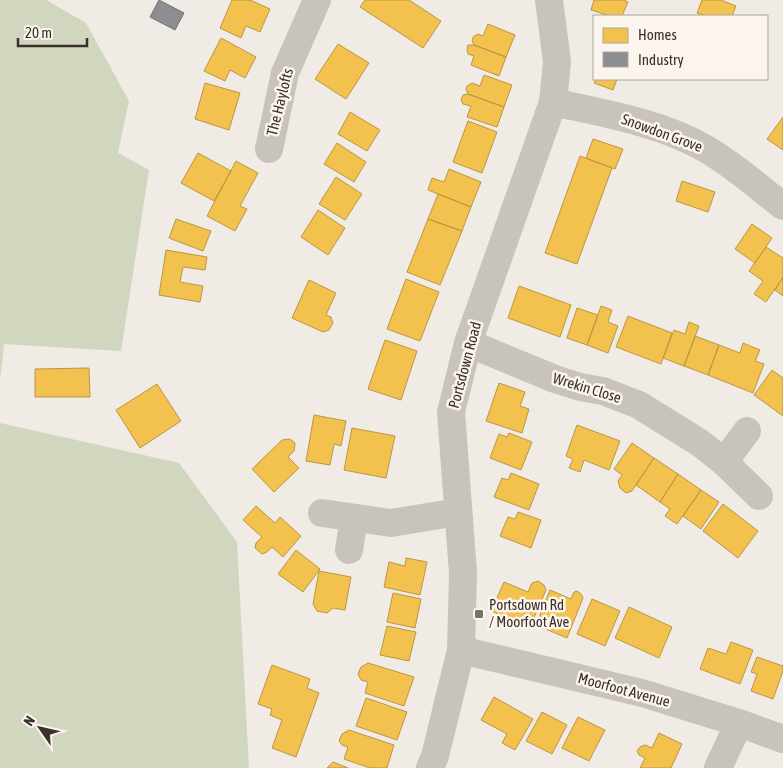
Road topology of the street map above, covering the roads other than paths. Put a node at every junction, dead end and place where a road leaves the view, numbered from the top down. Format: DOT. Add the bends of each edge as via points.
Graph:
graph roads {
  1 [pos="317,0"];
  2 [pos="549,0"];
  3 [pos="553,102"];
  4 [pos="269,149"];
  5 [pos="783,206"];
  6 [pos="468,343"];
  7 [pos="747,431"];
  8 [pos="724,462"];
  9 [pos="759,496"];
  10 [pos="458,512"];
  11 [pos="322,513"];
  12 [pos="354,518"];
  13 [pos="349,550"];
  14 [pos="462,650"];
  15 [pos="739,723"];
  16 [pos="783,739"];
  17 [pos="430,768"];
  18 [pos="718,768"];
  1 -- 4 [label="street, The Haylofts" via="285,73"];
  2 -- 3 [label="street, Portsdown Road" via="557,62"];
  3 -- 5 [label="street, Snowdon Grove" via="636,120 706,148"];
  3 -- 6 [label="street, Portsdown Road"];
  6 -- 8 [label="street, Wrekin Close" via="555,379 603,390 639,406 700,443"];
  6 -- 10 [label="street, Portsdown Road" via="452,412"];
  7 -- 8 [label="street"];
  8 -- 9 [label="street, Wrekin Close"];
  10 -- 12 [label="street" via="391,523"];
  10 -- 14 [label="street, Portsdown Road" via="463,573"];
  11 -- 12 [label="street"];
  12 -- 13 [label="street"];
  14 -- 15 [label="street, Moorfoot Avenue" via="642,693"];
  14 -- 17 [label="street, Portsdown Road"];
  15 -- 16 [label="street, Moorfoot Avenue"];
  15 -- 18 [label="street"];
}
